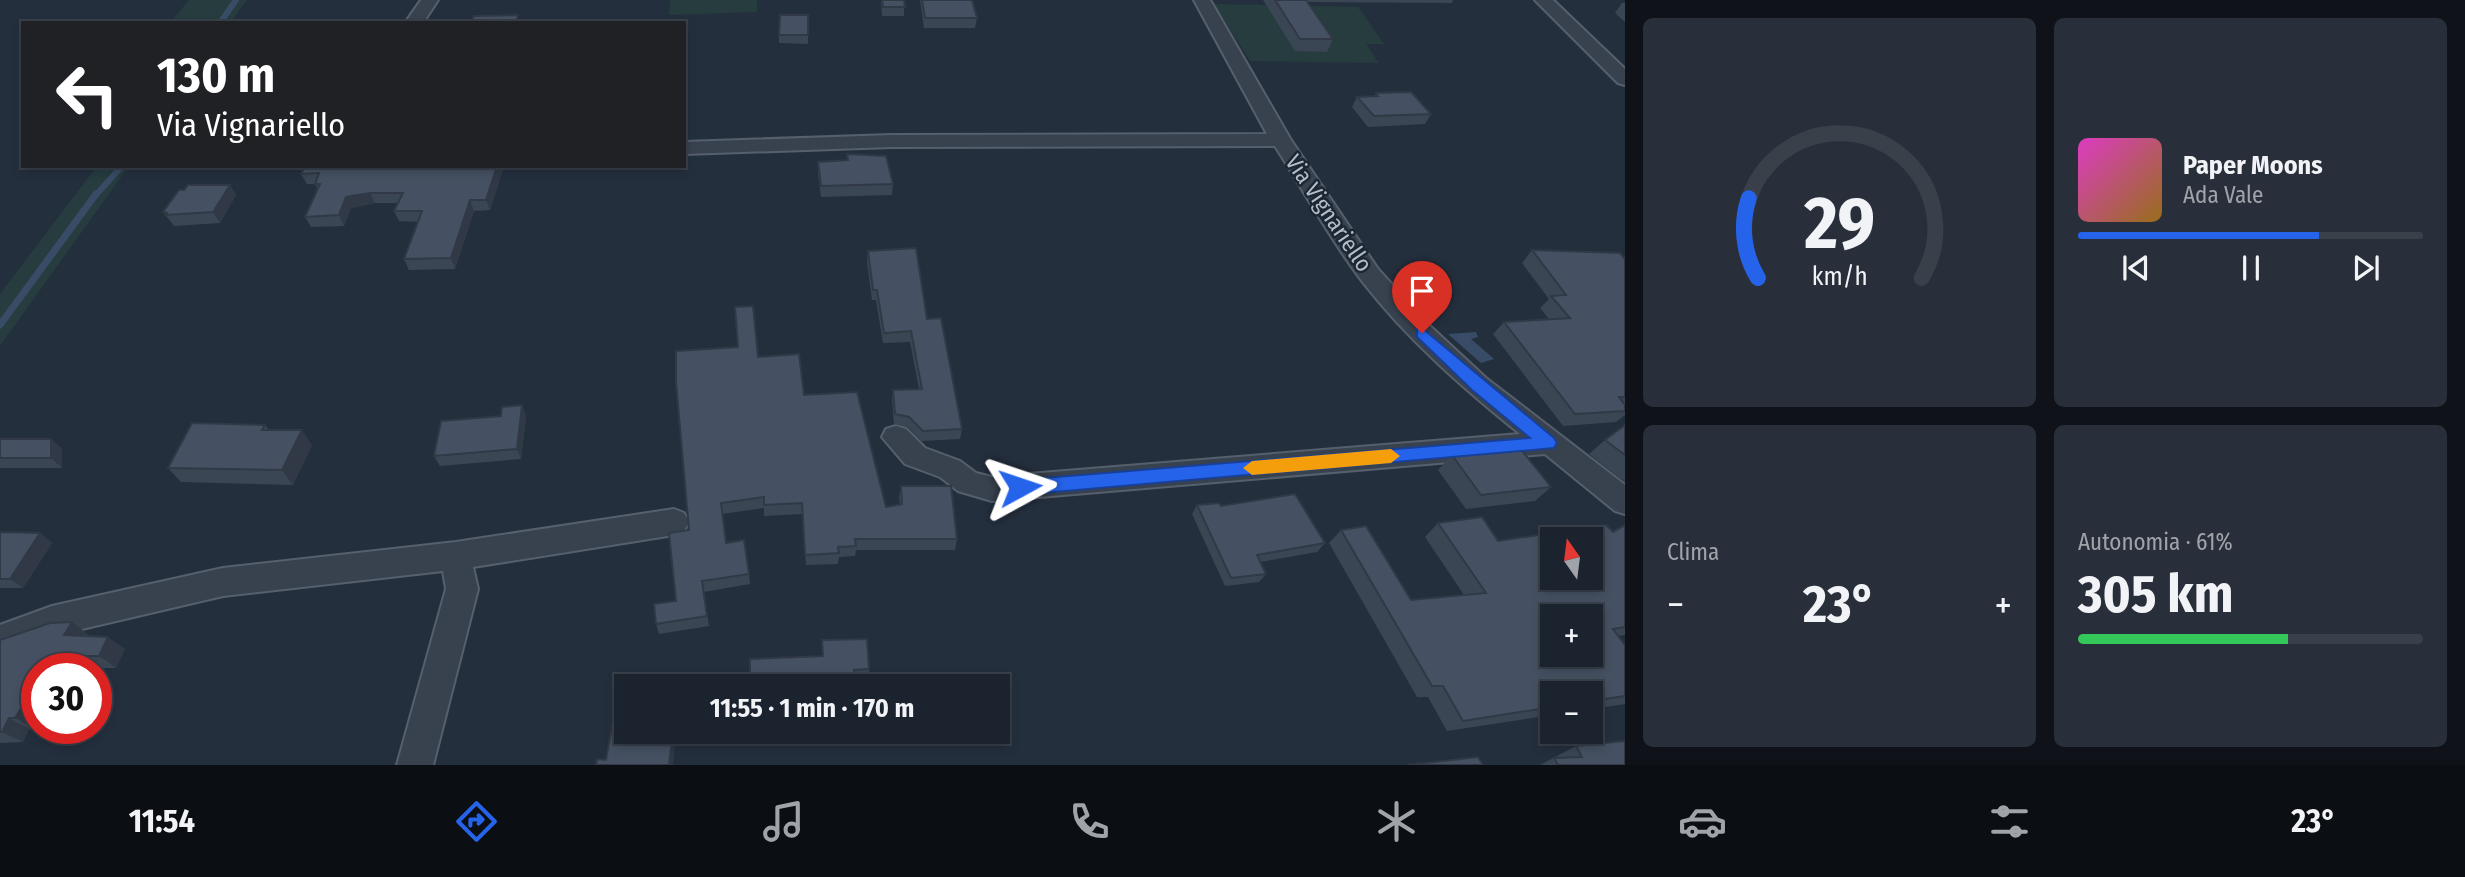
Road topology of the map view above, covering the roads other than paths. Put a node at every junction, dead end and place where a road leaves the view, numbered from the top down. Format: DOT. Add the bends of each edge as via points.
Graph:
graph roads {
  1 [pos="430,0"];
  2 [pos="1202,0"];
  3 [pos="1544,0"];
  4 [pos="415,21"];
  5 [pos="1625,79"];
  6 [pos="1281,140"];
  7 [pos="686,148"];
  8 [pos="896,437"];
  9 [pos="1548,443"];
  10 [pos="1625,502"];
  11 [pos="674,522"];
  12 [pos="456,556"];
  13 [pos="0,642"];
  14 [pos="415,765"];
  1 -- 4 [label="street"];
  2 -- 6 [label="street, Via Vignariello"];
  3 -- 5 [label="street"];
  6 -- 7 [label="street" via="892,141"];
  6 -- 9 [label="street, Via Vignariello" via="1370,275 1477,385"];
  8 -- 9 [label="street" via="915,456 950,469 968,483 992,489"];
  9 -- 10 [label="street, Via Vignariello"];
  11 -- 12 [label="street"];
  12 -- 13 [label="street" via="223,582 52,621"];
  12 -- 14 [label="street" via="462,589"];
}
